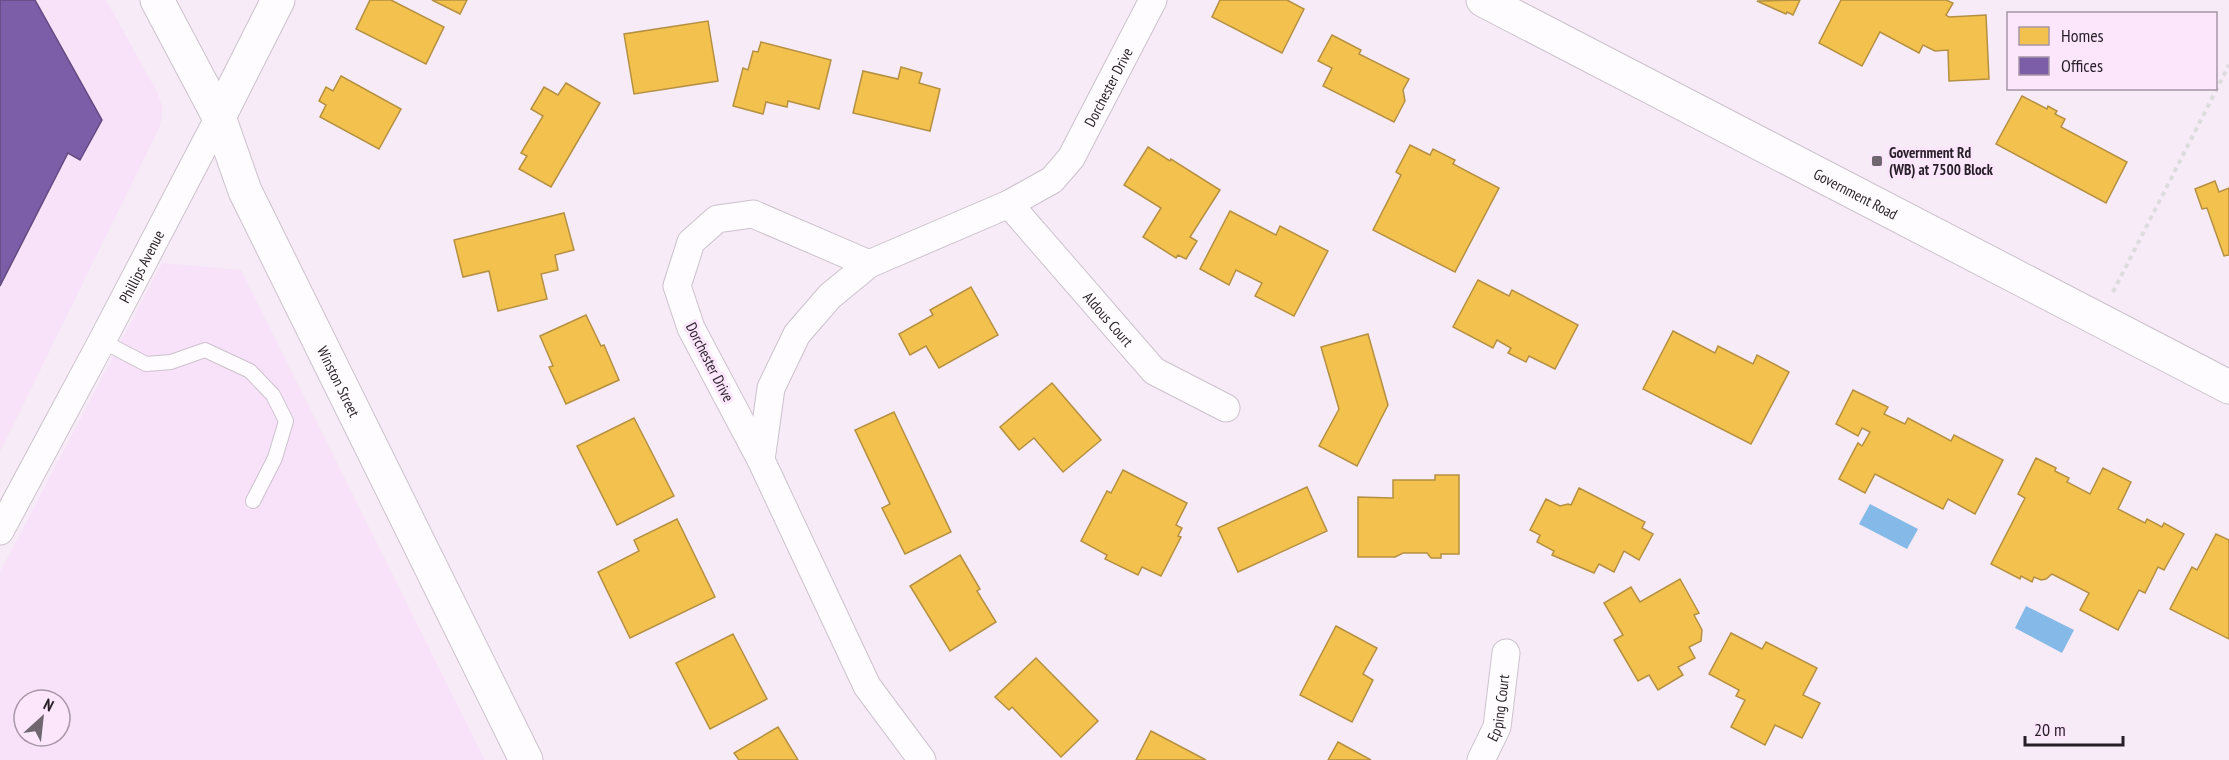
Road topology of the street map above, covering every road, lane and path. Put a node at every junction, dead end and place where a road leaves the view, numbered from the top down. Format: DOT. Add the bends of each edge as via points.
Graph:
graph roads {
  1 [pos="157,0"];
  2 [pos="278,0"];
  3 [pos="1153,0"];
  4 [pos="1483,0"];
  5 [pos="2229,65"];
  6 [pos="2217,89"];
  7 [pos="2216,90"];
  8 [pos="219,117"];
  9 [pos="1009,204"];
  10 [pos="869,264"];
  11 [pos="2100,319"];
  12 [pos="102,341"];
  13 [pos="2229,387"];
  14 [pos="1226,408"];
  15 [pos="760,459"];
  16 [pos="253,501"];
  17 [pos="0,531"];
  18 [pos="1506,653"];
  19 [pos="526,760"];
  20 [pos="922,760"];
  21 [pos="1481,760"];
  1 -- 8 [label="street, Winston Street"];
  2 -- 8 [label="street, Phillips Avenue"];
  3 -- 9 [label="street, Dorchester Drive" via="1071,158 1052,180"];
  4 -- 11 [label="street, Government Road"];
  5 -- 6 [label="path"];
  7 -- 11 [label="path"];
  8 -- 12 [label="street, Phillips Avenue"];
  8 -- 19 [label="street, Winston Street" via="245,190"];
  9 -- 10 [label="street, Dorchester Drive"];
  9 -- 14 [label="street, Aldous Court" via="1154,371"];
  10 -- 15 [label="street, Dorchester Drive" via="830,296 796,334 771,388"];
  10 -- 15 [label="street, Dorchester Drive" via="753,214 717,219 691,242 676,286 691,328"];
  11 -- 13 [label="street, Government Road"];
  12 -- 16 [label="lane" via="146,364 171,362 205,350 250,371 273,395 286,421 275,458"];
  12 -- 17 [label="street, Phillips Avenue"];
  15 -- 20 [label="street, Dorchester Drive" via="867,686"];
  18 -- 21 [label="street, Epping Court" via="1497,727"];
}
